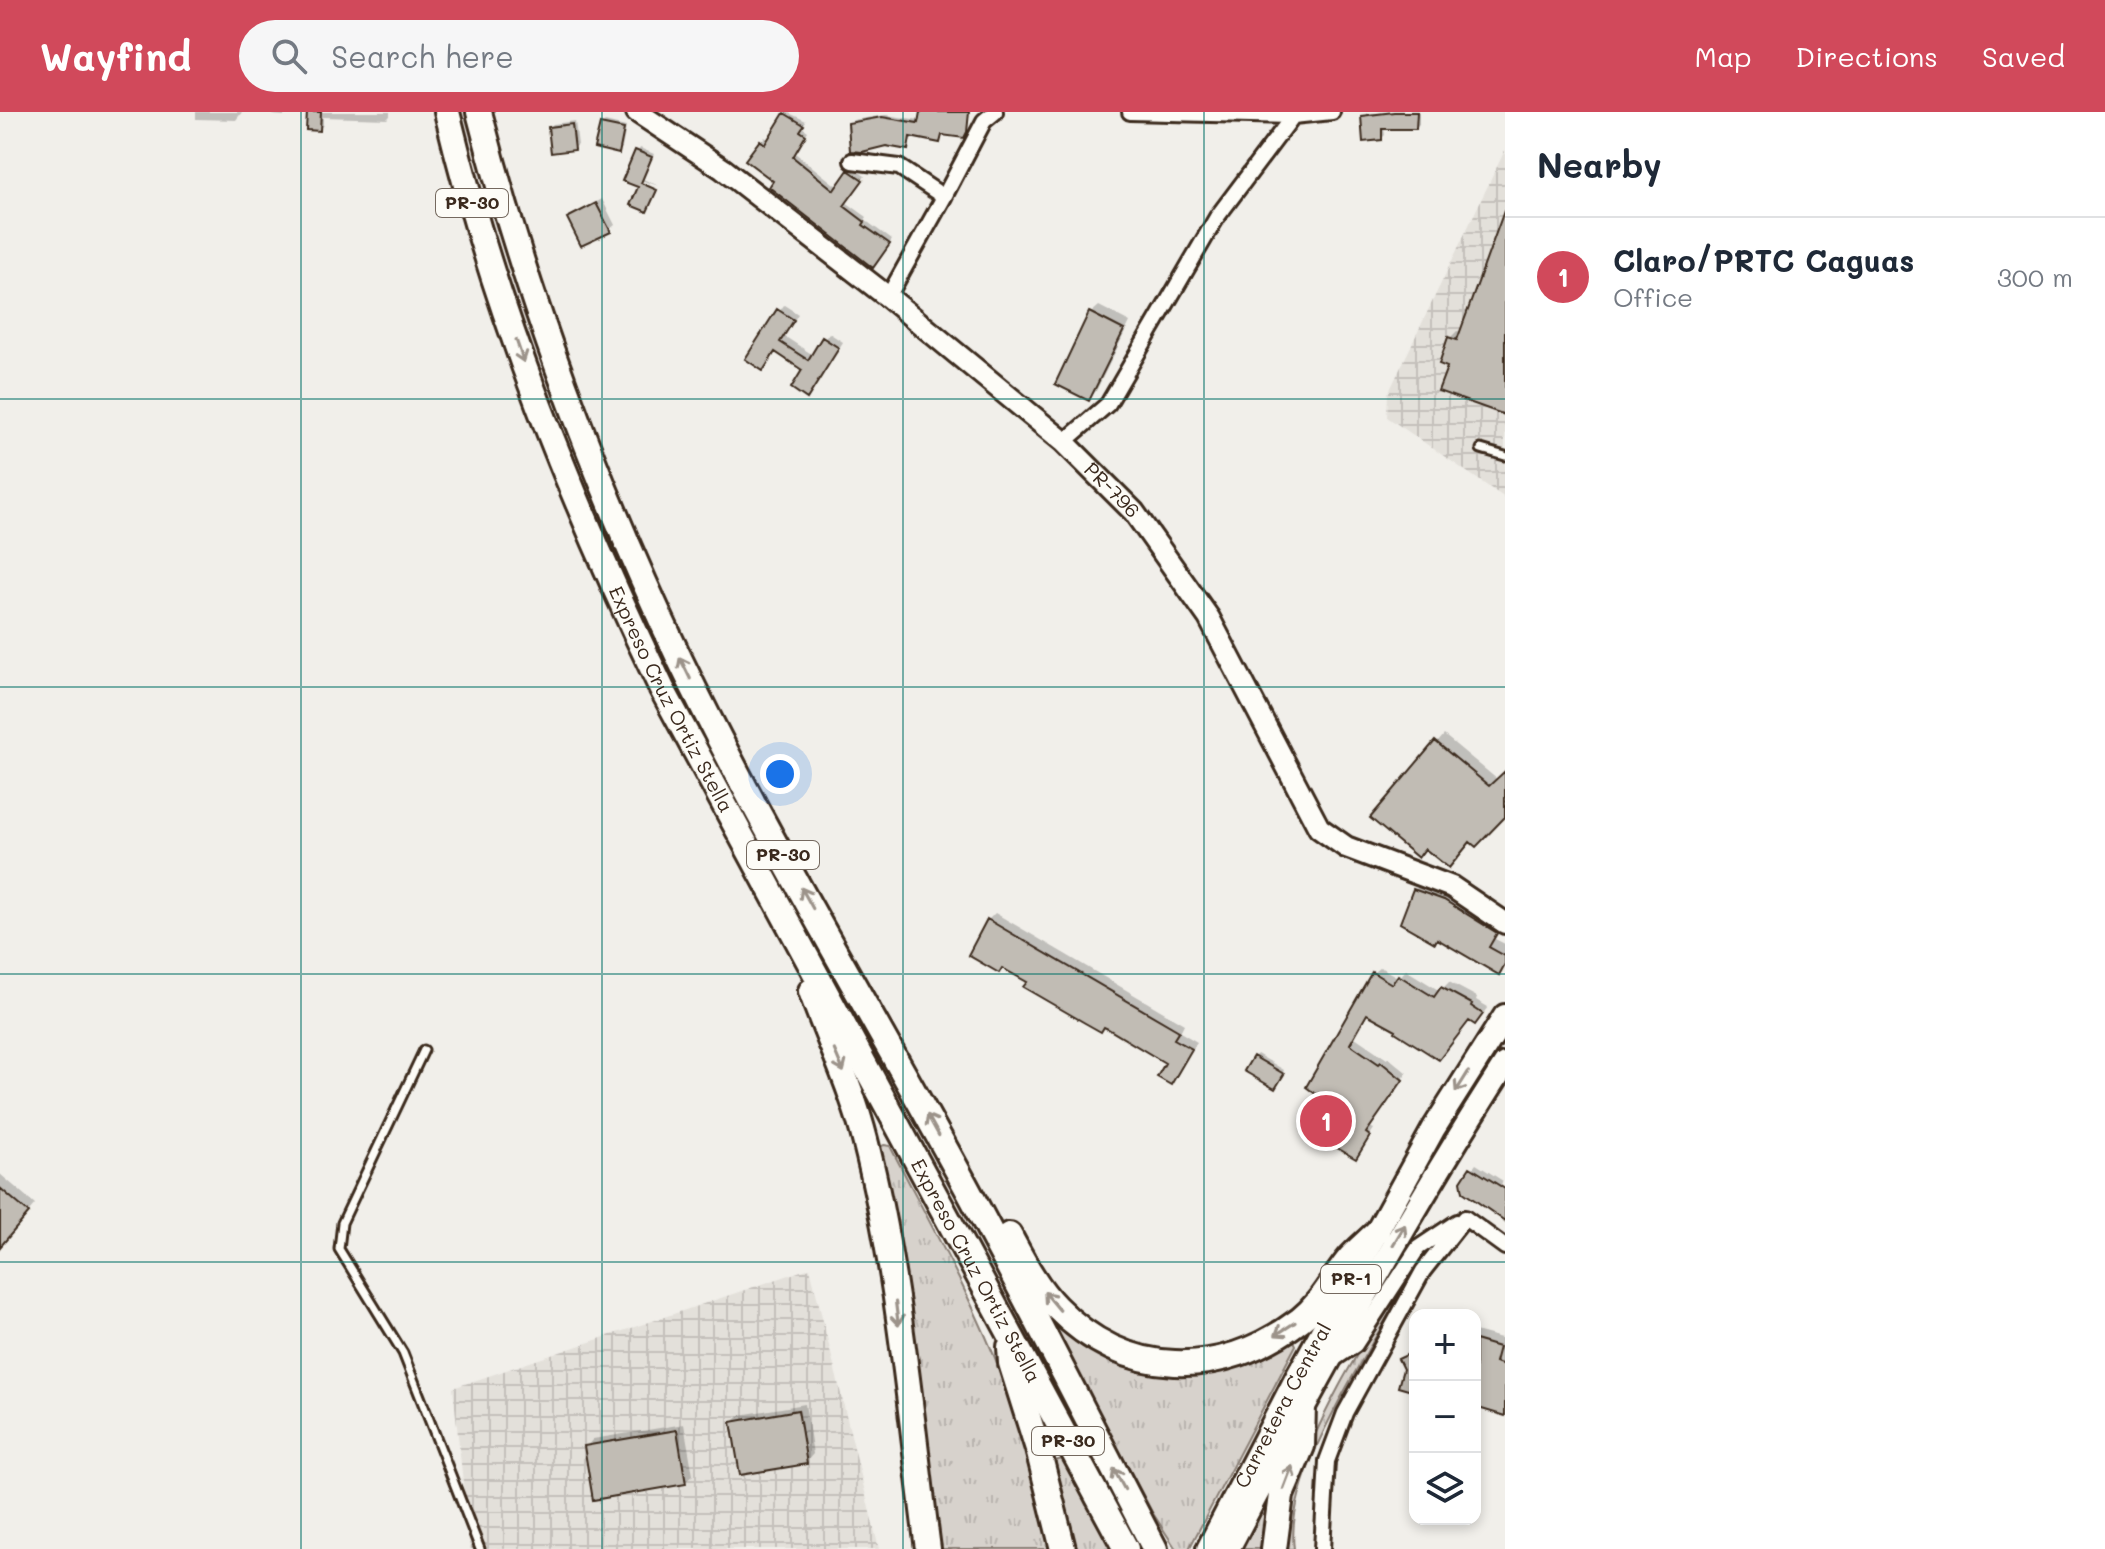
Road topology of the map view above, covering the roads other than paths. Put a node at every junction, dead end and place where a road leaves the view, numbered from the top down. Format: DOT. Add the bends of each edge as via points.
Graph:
graph roads {
  1 [pos="637,112"];
  2 [pos="995,112"];
  3 [pos="1130,112"];
  4 [pos="1332,112"];
  5 [pos="1293,116"];
  6 [pos="449,120"];
  7 [pos="481,121"];
  8 [pos="852,161"];
  9 [pos="944,197"];
  10 [pos="888,297"];
  11 [pos="1064,442"];
  12 [pos="1481,449"];
  13 [pos="1505,456"];
  14 [pos="782,910"];
  15 [pos="1505,923"];
  16 [pos="1505,1016"];
  17 [pos="424,1050"];
  18 [pos="1505,1064"];
  19 [pos="954,1164"];
  20 [pos="1465,1218"];
  21 [pos="1377,1232"];
  22 [pos="1505,1247"];
  23 [pos="1009,1332"];
  24 [pos="1326,1364"];
  25 [pos="1303,1405"];
  26 [pos="480,1549"];
  27 [pos="928,1549"];
  28 [pos="1063,1549"];
  29 [pos="1126,1549"];
  30 [pos="1155,1549"];
  31 [pos="1208,1549"];
  32 [pos="1228,1549"];
  33 [pos="1274,1549"];
  34 [pos="1322,1549"];
  1 -- 10 [label="street, PR-796 / PR-796" via="723,169"];
  2 -- 9 [label="street" via="984,121"];
  3 -- 5 [label="street"];
  4 -- 5 [label="street"];
  5 -- 11 [label="street" via="1217,217 1108,404"];
  6 -- 14 [label="highway, Expreso Cruz Ortiz Stella / PR-30, one-way" via="529,379 596,547 662,689"];
  19 -- 7 [label="highway, Expreso Cruz Ortiz Stella / PR-30, one-way" via="680,659 623,533 558,366"];
  8 -- 9 [label="street" via="899,167"];
  9 -- 10 [label="street"];
  10 -- 11 [label="street, PR-796 / PR-796"];
  11 -- 15 [label="street, PR-796 / PR-796" via="1134,512 1209,618 1319,828 1346,847 1452,887"];
  12 -- 13 [label="lane"];
  14 -- 23 [label="highway, Expreso Cruz Ortiz Stella / PR-30"];
  14 -- 27 [label="highway, one-way" via="849,1083 865,1139 887,1237"];
  16 -- 21 [label="main road, Carretera Central / PR-1, one-way"];
  17 -- 26 [label="lane" via="342,1223 339,1249 403,1353"];
  24 -- 18 [label="main road, Carretera Central / PR-1, one-way"];
  21 -- 19 [label="highway, one-way" via="1349,1259 1318,1302 1284,1331 1229,1357 1163,1362 1115,1351 1053,1305 1002,1222"];
  30 -- 19 [label="highway, Expreso Cruz Ortiz Stella / PR-30, one-way"];
  20 -- 22 [label="street"];
  20 -- 24 [label="street" via="1418,1248 1355,1345"];
  20 -- 34 [label="street" via="1423,1271 1345,1413 1327,1461"];
  21 -- 31 [label="main road, Carretera Central / PR-1"];
  23 -- 28 [label="highway" via="1011,1363"];
  23 -- 29 [label="highway, Expreso Cruz Ortiz Stella / PR-30"];
  24 -- 25 [label="main road, Carretera Central / PR-1"];
  25 -- 32 [label="main road, Carretera Central / PR-1"];
  33 -- 25 [label="highway, one-way" via="1281,1495 1302,1446"];
}
